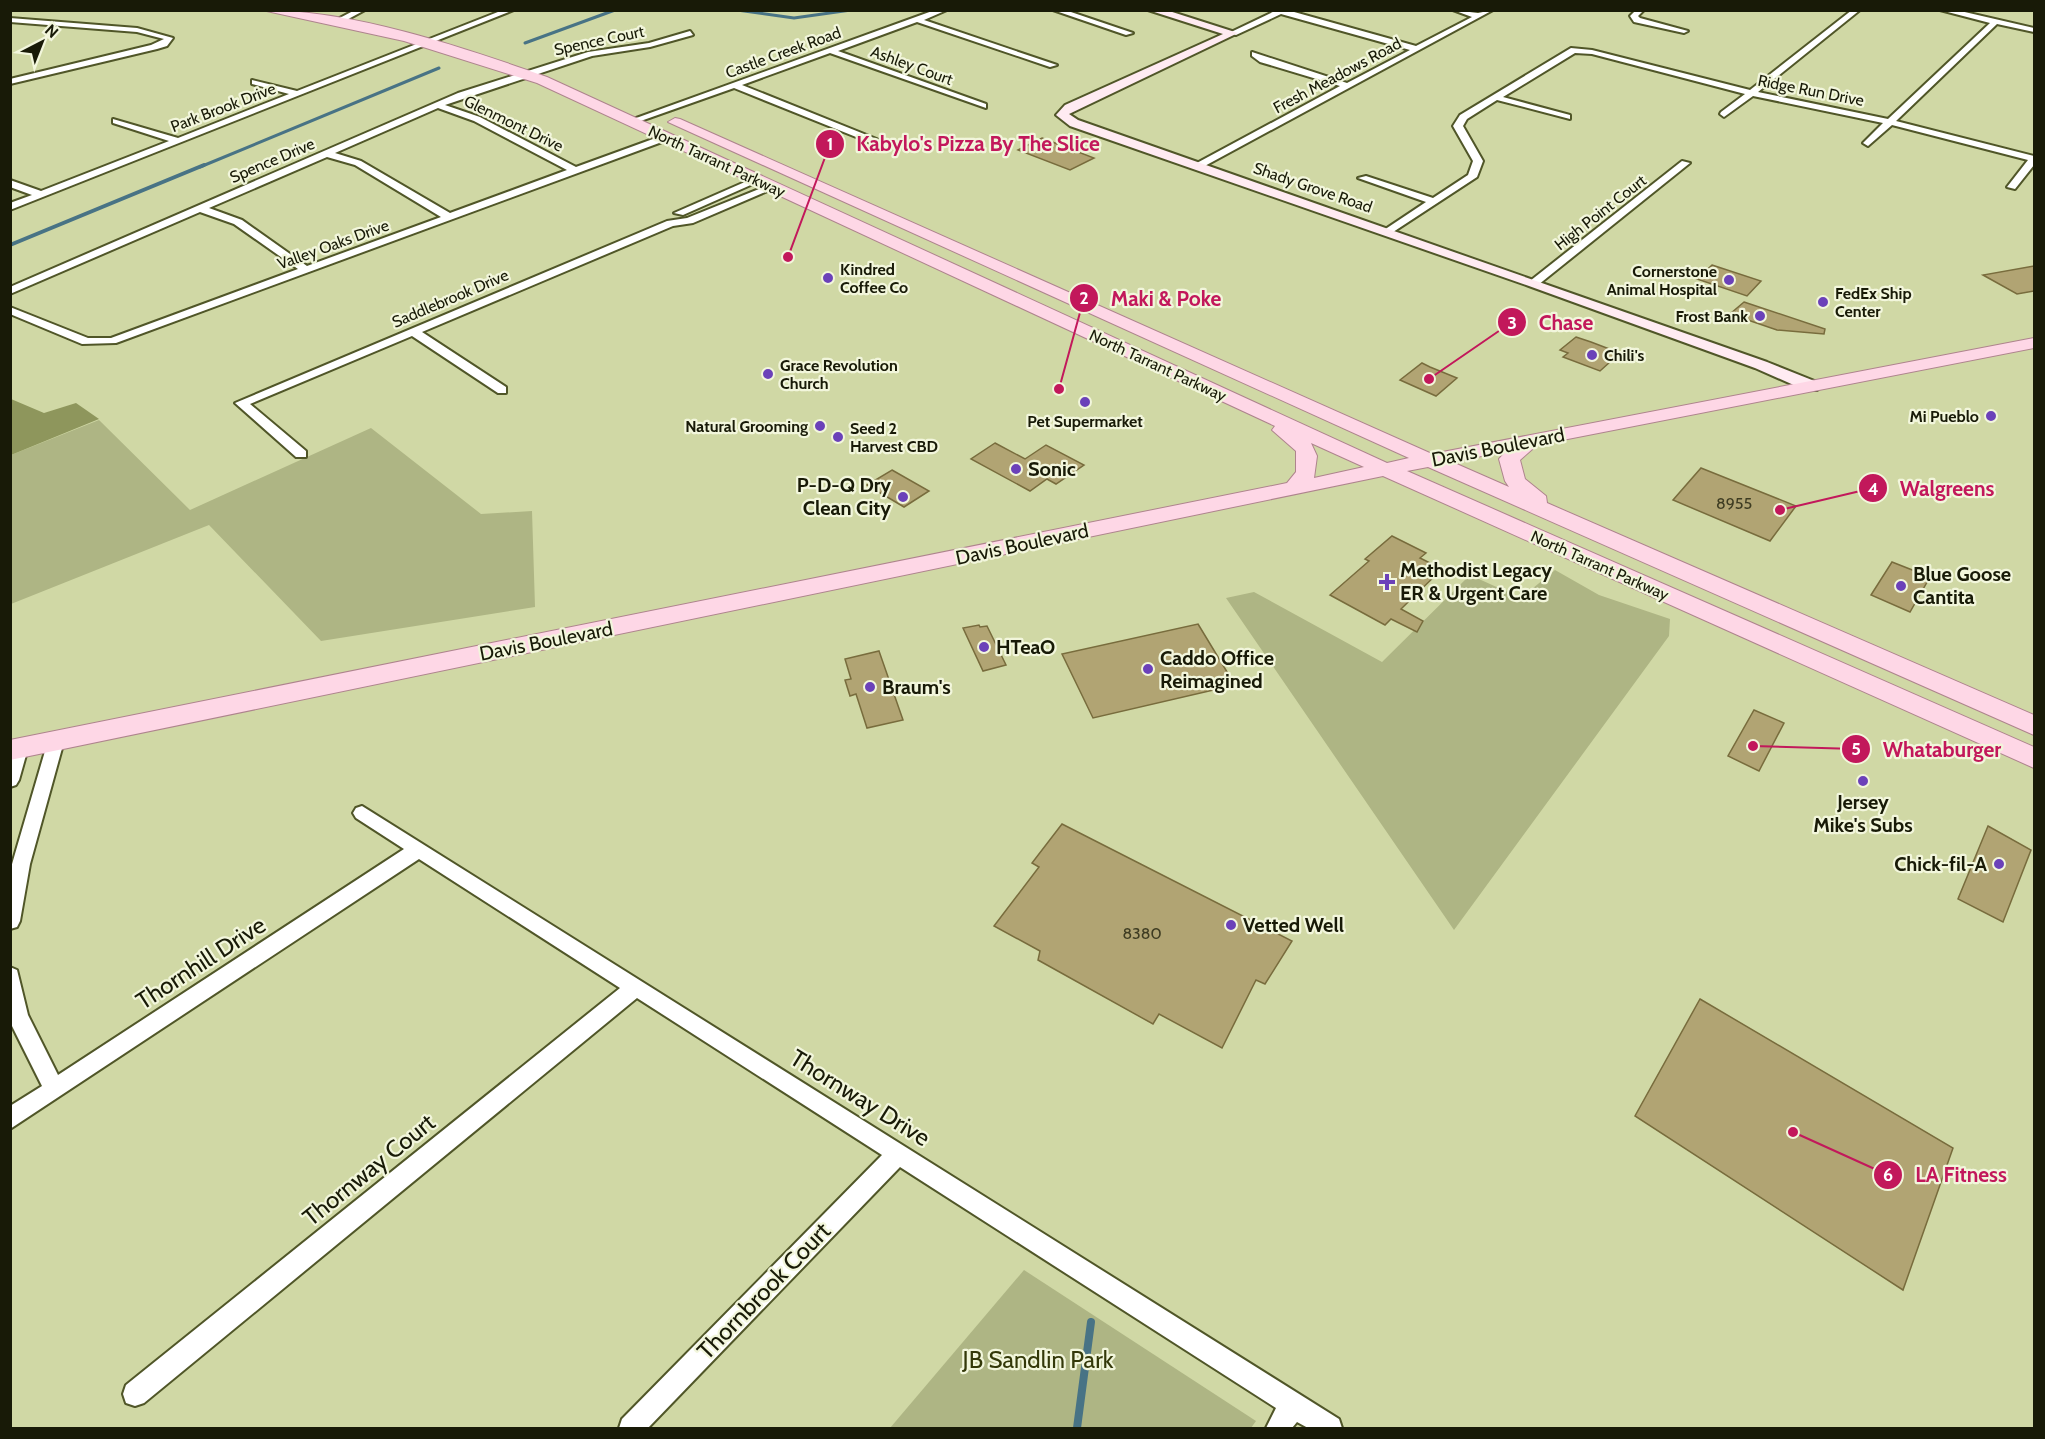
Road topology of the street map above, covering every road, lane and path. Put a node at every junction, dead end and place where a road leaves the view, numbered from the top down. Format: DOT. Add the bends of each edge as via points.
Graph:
graph roads {
  1 [pos="268,10"];
  2 [pos="511,10"];
  3 [pos="944,10"];
  4 [pos="1153,10"];
  5 [pos="1456,10"];
  6 [pos="1490,10"];
  7 [pos="1641,10"];
  8 [pos="1857,10"];
  9 [pos="1943,10"];
  10 [pos="1064,11"];
  11 [pos="1283,11"];
  12 [pos="358,12"];
  13 [pos="338,16"];
  14 [pos="1479,16"];
  15 [pos="382,19"];
  16 [pos="10,20"];
  17 [pos="918,20"];
  18 [pos="1996,21"];
  19 [pos="424,28"];
  20 [pos="2034,30"];
  21 [pos="1684,31"];
  22 [pos="690,33"];
  23 [pos="1129,33"];
  24 [pos="1233,33"];
  25 [pos="447,35"];
  26 [pos="428,43"];
  27 [pos="483,46"];
  28 [pos="1417,49"];
  29 [pos="831,51"];
  30 [pos="1255,54"];
  31 [pos="526,59"];
  32 [pos="1053,65"];
  33 [pos="548,66"];
  34 [pos="525,74"];
  35 [pos="565,74"];
  36 [pos="10,82"];
  37 [pos="255,82"];
  38 [pos="735,85"];
  39 [pos="1348,86"];
  40 [pos="1750,93"];
  41 [pos="297,94"];
  42 [pos="1495,97"];
  43 [pos="635,104"];
  44 [pos="437,105"];
  45 [pos="983,106"];
  46 [pos="655,113"];
  47 [pos="1724,114"];
  48 [pos="1567,117"];
  49 [pos="117,121"];
  50 [pos="632,121"];
  51 [pos="1890,122"];
  52 [pos="667,137"];
  53 [pos="178,141"];
  54 [pos="1868,143"];
  55 [pos="886,146"];
  56 [pos="325,153"];
  57 [pos="754,158"];
  58 [pos="2034,159"];
  59 [pos="1685,164"];
  60 [pos="1198,166"];
  61 [pos="576,171"];
  62 [pos="1363,178"];
  63 [pos="10,183"];
  64 [pos="765,183"];
  65 [pos="2012,187"];
  66 [pos="41,195"];
  67 [pos="1432,201"];
  68 [pos="703,203"];
  69 [pos="10,207"];
  70 [pos="199,208"];
  71 [pos="717,210"];
  72 [pos="449,217"];
  73 [pos="671,223"];
  74 [pos="1386,232"];
  75 [pos="940,240"];
  76 [pos="914,254"];
  77 [pos="306,270"];
  78 [pos="1534,284"];
  79 [pos="10,291"];
  80 [pos="10,310"];
  81 [pos="413,331"];
  82 [pos="2034,343"];
  83 [pos="1811,386"];
  84 [pos="502,390"];
  85 [pos="1259,411"];
  86 [pos="1530,440"];
  87 [pos="301,454"];
  88 [pos="1432,461"];
  89 [pos="1386,470"];
  90 [pos="1292,490"];
  91 [pos="1555,514"];
  92 [pos="2034,725"];
  93 [pos="56,741"];
  94 [pos="15,749"];
  95 [pos="2034,758"];
  96 [pos="10,780"];
  97 [pos="362,813"];
  98 [pos="419,849"];
  99 [pos="10,921"];
  100 [pos="10,976"];
  101 [pos="636,987"];
  102 [pos="55,1090"];
  103 [pos="11,1117"];
  104 [pos="898,1154"];
  105 [pos="135,1394"];
  106 [pos="1293,1405"];
  107 [pos="631,1428"];
  108 [pos="1278,1428"];
  109 [pos="1330,1428"];
  1 -- 13 [label="main road, North Tarrant Parkway"];
  2 -- 25 [label="street, Park Brook Drive"];
  3 -- 17 [label="street, Castle Creek Road"];
  4 -- 24 [label="street"];
  5 -- 14 [label="street"];
  6 -- 14 [label="street, Fresh Meadows Road"];
  7 -- 21 [label="street" via="1635,18"];
  8 -- 40 [label="street"];
  9 -- 18 [label="street"];
  10 -- 23 [label="street"];
  11 -- 24 [label="street"];
  11 -- 28 [label="street"];
  12 -- 13 [label="main road, North Tarrant Parkway"];
  12 -- 15 [label="main road, North Tarrant Parkway"];
  13 -- 26 [label="main road, North Tarrant Parkway"];
  14 -- 28 [label="street, Fresh Meadows Road"];
  16 -- 36 [label="street" via="149,32 169,38 164,44"];
  17 -- 29 [label="street, Castle Creek Road"];
  17 -- 32 [label="street"];
  18 -- 20 [label="street"];
  18 -- 51 [label="street"];
  19 -- 25 [label="main road"];
  22 -- 33 [label="street, Spence Court"];
  24 -- 60 [label="street, Shady Grove Road" via="1068,108 1062,115 1074,123"];
  25 -- 26 [label="street, Park Brook Drive"];
  25 -- 27 [label="main road"];
  26 -- 34 [label="main road, North Tarrant Parkway"];
  26 -- 41 [label="street, Park Brook Drive"];
  28 -- 39 [label="street, Fresh Meadows Road"];
  29 -- 38 [label="street, Castle Creek Road"];
  29 -- 45 [label="street, Ashley Court"];
  30 -- 39 [label="street" via="1263,60"];
  31 -- 33 [label="main road"];
  33 -- 34 [label="street, Spence Drive"];
  33 -- 35 [label="main road"];
  34 -- 44 [label="street, Spence Drive"];
  34 -- 50 [label="main road, North Tarrant Parkway"];
  37 -- 41 [label="street"];
  38 -- 46 [label="street, Castle Creek Road"];
  38 -- 55 [label="street"];
  39 -- 60 [label="street, Fresh Meadows Road"];
  40 -- 42 [label="street, Ridge Run Drive" via="1581,50 1568,52"];
  40 -- 47 [label="street"];
  40 -- 51 [label="street, Ridge Run Drive"];
  41 -- 53 [label="street, Park Brook Drive"];
  42 -- 48 [label="street"];
  42 -- 67 [label="street" via="1471,110 1458,126 1478,161 1472,177"];
  43 -- 46 [label="main road, North Tarrant Parkway"];
  44 -- 56 [label="street, Spence Drive"];
  44 -- 61 [label="street, Glenmont Drive" via="464,113"];
  46 -- 50 [label="street, Castle Creek Road"];
  46 -- 57 [label="main road, North Tarrant Parkway"];
  49 -- 53 [label="street"];
  50 -- 52 [label="main road, North Tarrant Parkway"];
  51 -- 54 [label="street"];
  51 -- 58 [label="street, Ridge Run Drive"];
  52 -- 57 [label="main road" via="694,137"];
  52 -- 61 [label="street, Valley Oaks Drive"];
  52 -- 64 [label="main road, North Tarrant Parkway"];
  53 -- 66 [label="street, Park Brook Drive"];
  56 -- 70 [label="street, Spence Drive"];
  56 -- 72 [label="street" via="358,163"];
  57 -- 75 [label="main road, North Tarrant Parkway"];
  58 -- 65 [label="street"];
  59 -- 78 [label="street, High Point Court"];
  60 -- 74 [label="street, Shady Grove Road"];
  61 -- 72 [label="street, Valley Oaks Drive"];
  62 -- 67 [label="street"];
  63 -- 66 [label="street"];
  64 -- 68 [label="street, Saddlebrook Drive"];
  64 -- 71 [label="street, Saddlebrook Drive"];
  64 -- 76 [label="main road, North Tarrant Parkway"];
  66 -- 69 [label="street, Park Brook Drive"];
  67 -- 74 [label="street"];
  68 -- 71 [label="street"];
  68 -- 73 [label="street, Saddlebrook Drive" via="677,214"];
  70 -- 77 [label="street" via="238,222"];
  70 -- 79 [label="street, Spence Drive"];
  71 -- 73 [label="street, Saddlebrook Drive"];
  72 -- 77 [label="street, Valley Oaks Drive"];
  73 -- 81 [label="street, Saddlebrook Drive"];
  74 -- 78 [label="street, Shady Grove Road"];
  75 -- 76 [label="main road"];
  75 -- 88 [label="main road, North Tarrant Parkway"];
  76 -- 85 [label="main road, North Tarrant Parkway"];
  77 -- 80 [label="street, Valley Oaks Drive" via="97,344"];
  78 -- 83 [label="street, Shady Grove Road"];
  81 -- 84 [label="street"];
  81 -- 87 [label="street, Saddlebrook Drive" via="241,403"];
  82 -- 83 [label="main road, Davis Boulevard"];
  83 -- 86 [label="main road, Davis Boulevard"];
  85 -- 89 [label="main road, North Tarrant Parkway"];
  85 -- 90 [label="main road" via="1306,449 1309,466 1304,479"];
  86 -- 88 [label="main road, Davis Boulevard"];
  86 -- 91 [label="main road" via="1509,459 1515,481"];
  88 -- 89 [label="main road, Davis Boulevard"];
  88 -- 91 [label="main road, North Tarrant Parkway"];
  89 -- 90 [label="main road, Davis Boulevard"];
  89 -- 95 [label="main road, North Tarrant Parkway"];
  90 -- 93 [label="main road, Davis Boulevard"];
  91 -- 92 [label="main road, North Tarrant Parkway"];
  93 -- 94 [label="main road, Davis Boulevard"];
  93 -- 99 [label="street" via="21,864"];
  94 -- 96 [label="street"];
  97 -- 98 [label="street, Thornway Drive"];
  98 -- 101 [label="street, Thornway Drive"];
  98 -- 102 [label="street, Thornhill Drive"];
  100 -- 102 [label="street" via="18,1016"];
  101 -- 104 [label="street, Thornway Drive"];
  101 -- 105 [label="street, Thornway Court"];
  102 -- 103 [label="street, Thornhill Drive"];
  104 -- 106 [label="street, Thornway Drive"];
  104 -- 107 [label="street, Thornbrook Court"];
  106 -- 108 [label="street"];
  106 -- 109 [label="street, Thornway Drive"];
}
